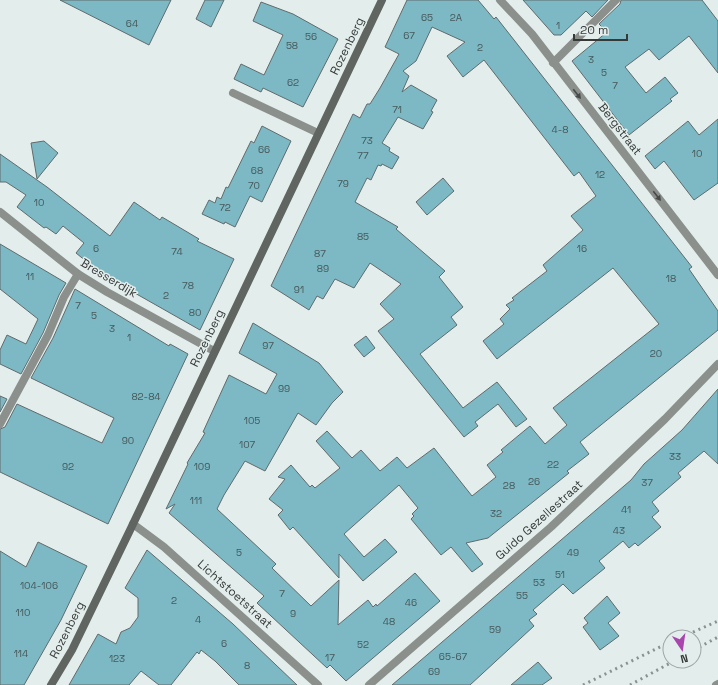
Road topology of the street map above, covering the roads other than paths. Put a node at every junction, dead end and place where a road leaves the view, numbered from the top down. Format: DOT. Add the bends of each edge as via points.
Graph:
graph roads {
  1 [pos="382,0"];
  2 [pos="500,0"];
  3 [pos="616,0"];
  4 [pos="553,63"];
  5 [pos="233,93"];
  6 [pos="318,133"];
  7 [pos="0,212"];
  8 [pos="78,274"];
  9 [pos="718,275"];
  10 [pos="214,352"];
  11 [pos="718,364"];
  12 [pos="0,424"];
  13 [pos="133,524"];
  14 [pos="51,685"];
  15 [pos="318,685"];
  16 [pos="369,685"];
  1 -- 6 [label="main road, Rozenberg"];
  2 -- 4 [label="street, Bergstraat" via="532,34"];
  3 -- 4 [label="street"];
  4 -- 9 [label="street, Bergstraat, one-way"];
  5 -- 6 [label="street"];
  6 -- 10 [label="main road, Rozenberg"];
  7 -- 8 [label="street, Bresserdijk"];
  8 -- 10 [label="street, Bresserdijk"];
  8 -- 12 [label="street"];
  10 -- 13 [label="main road, Rozenberg"];
  11 -- 16 [label="street, Guido Gezellestraat" via="665,419 551,527"];
  13 -- 14 [label="main road, Rozenberg" via="72,650"];
  13 -- 15 [label="street, Lichtstoetstraat" via="164,547"];
}
